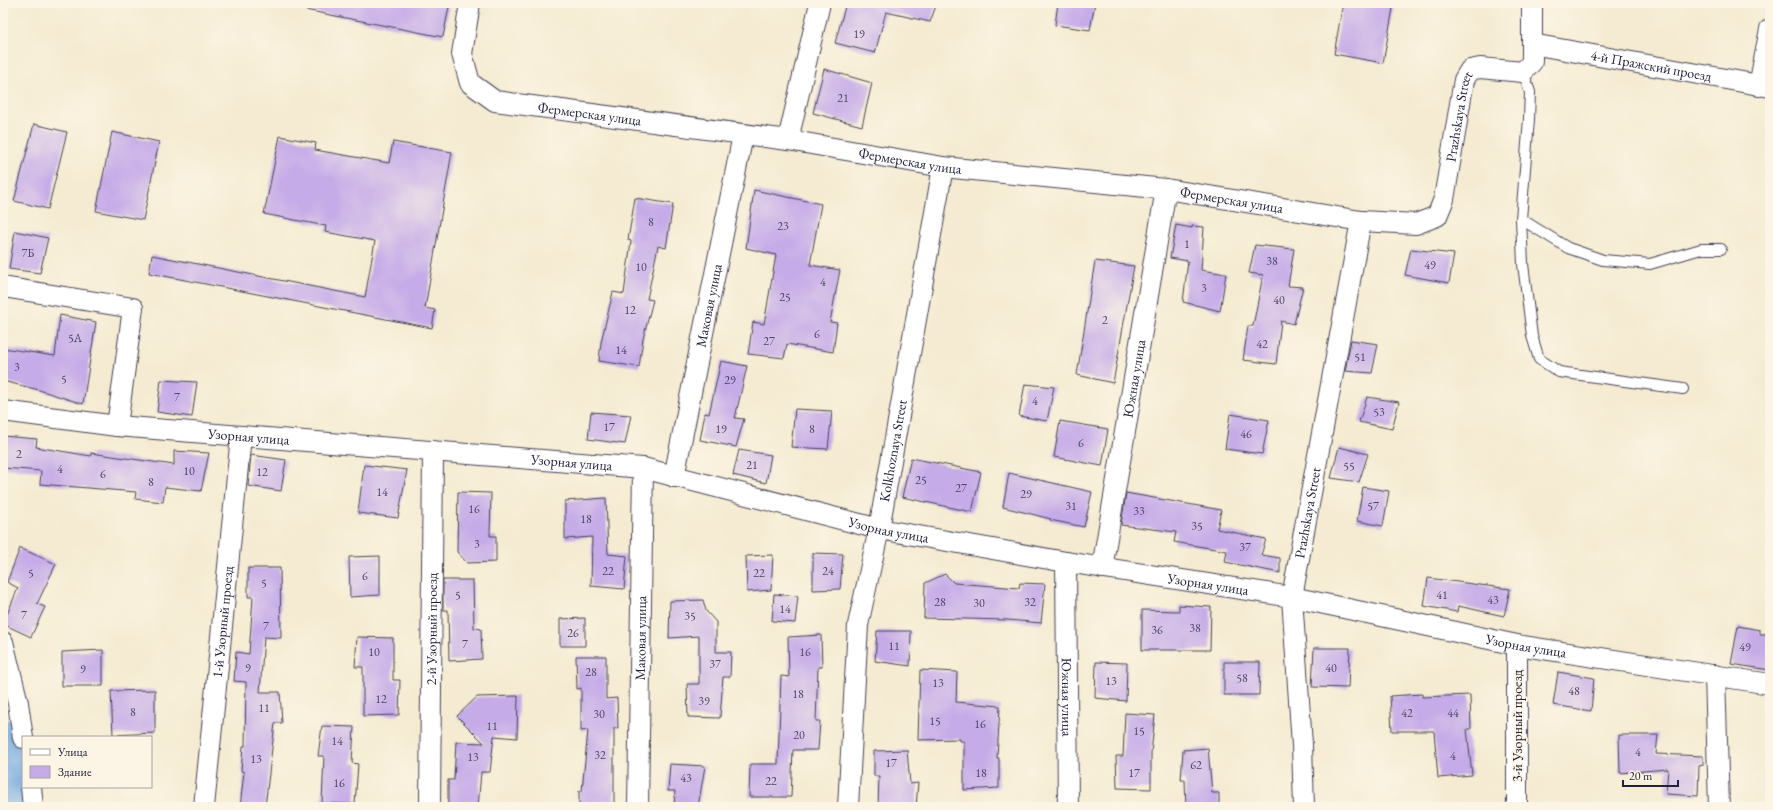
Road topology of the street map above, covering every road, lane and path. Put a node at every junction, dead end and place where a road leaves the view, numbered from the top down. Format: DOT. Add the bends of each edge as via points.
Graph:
graph roads {
  1 [pos="470,3"];
  2 [pos="820,3"];
  3 [pos="1532,3"];
  4 [pos="1770,29"];
  5 [pos="1532,44"];
  6 [pos="1523,72"];
  7 [pos="1765,86"];
  8 [pos="743,135"];
  9 [pos="788,140"];
  10 [pos="943,167"];
  11 [pos="1166,189"];
  12 [pos="1437,216"];
  13 [pos="1521,219"];
  14 [pos="1361,221"];
  15 [pos="1721,249"];
  16 [pos="3,287"];
  17 [pos="1683,389"];
  18 [pos="3,411"];
  19 [pos="117,426"];
  20 [pos="241,436"];
  21 [pos="433,451"];
  22 [pos="643,468"];
  23 [pos="674,477"];
  24 [pos="879,529"];
  25 [pos="1066,562"];
  26 [pos="1102,568"];
  27 [pos="1292,597"];
  28 [pos="3,642"];
  29 [pos="1517,645"];
  30 [pos="1715,675"];
  31 [pos="1770,684"];
  32 [pos="23,736"];
  33 [pos="31,788"];
  34 [pos="33,807"];
  35 [pos="204,807"];
  36 [pos="430,807"];
  37 [pos="638,807"];
  38 [pos="848,807"];
  39 [pos="1068,807"];
  40 [pos="1304,807"];
  41 [pos="1517,807"];
  42 [pos="1719,807"];
  1 -- 8 [label="street, Фермерская улица" via="462,54 470,83 495,101"];
  2 -- 9 [label="street"];
  3 -- 5 [label="street"];
  4 -- 7 [label="street"];
  5 -- 6 [label="street" via="1532,62"];
  5 -- 7 [label="street, 4-й Пражский проезд"];
  6 -- 12 [label="street, Prazhskaya Street" via="1480,68 1470,70 1464,80 1444,199"];
  6 -- 13 [label="lane" via="1530,99"];
  8 -- 9 [label="street, Фермерская улица"];
  8 -- 23 [label="street, Маковая улица"];
  9 -- 10 [label="street, Фермерская улица"];
  10 -- 11 [label="street, Фермерская улица"];
  10 -- 24 [label="street, Kolkhoznaya Street"];
  11 -- 14 [label="street, Фермерская улица"];
  11 -- 26 [label="street, Южная улица"];
  12 -- 14 [label="street, Фермерская улица" via="1416,224"];
  13 -- 15 [label="lane" via="1568,248 1603,260 1650,264 1700,249"];
  13 -- 17 [label="lane" via="1523,264 1532,336 1539,359 1559,372"];
  14 -- 27 [label="street, Prazhskaya Street"];
  16 -- 19 [label="street" via="133,308"];
  18 -- 19 [label="street, Узорная улица"];
  19 -- 20 [label="street, Узорная улица"];
  20 -- 21 [label="street, Узорная улица"];
  20 -- 35 [label="street, 1-й Узорный проезд"];
  21 -- 22 [label="street, Узорная улица"];
  21 -- 36 [label="street, 2-й Узорный проезд"];
  22 -- 23 [label="street, Узорная улица"];
  22 -- 37 [label="street, Маковая улица"];
  23 -- 24 [label="street, Узорная улица"];
  24 -- 25 [label="street, Узорная улица"];
  24 -- 38 [label="street, Kolkhoznaya Street" via="858,625"];
  25 -- 26 [label="street, Узорная улица"];
  25 -- 39 [label="street, Южная улица"];
  26 -- 27 [label="street, Узорная улица"];
  27 -- 29 [label="street, Узорная улица"];
  27 -- 40 [label="street, Prazhskaya Street"];
  28 -- 32 [label="street" via="18,702"];
  29 -- 30 [label="street, Узорная улица"];
  29 -- 41 [label="street, 3-й Узорный проезд"];
  30 -- 31 [label="street, Узорная улица"];
  30 -- 42 [label="street"];
  33 -- 34 [label="street"];
}
